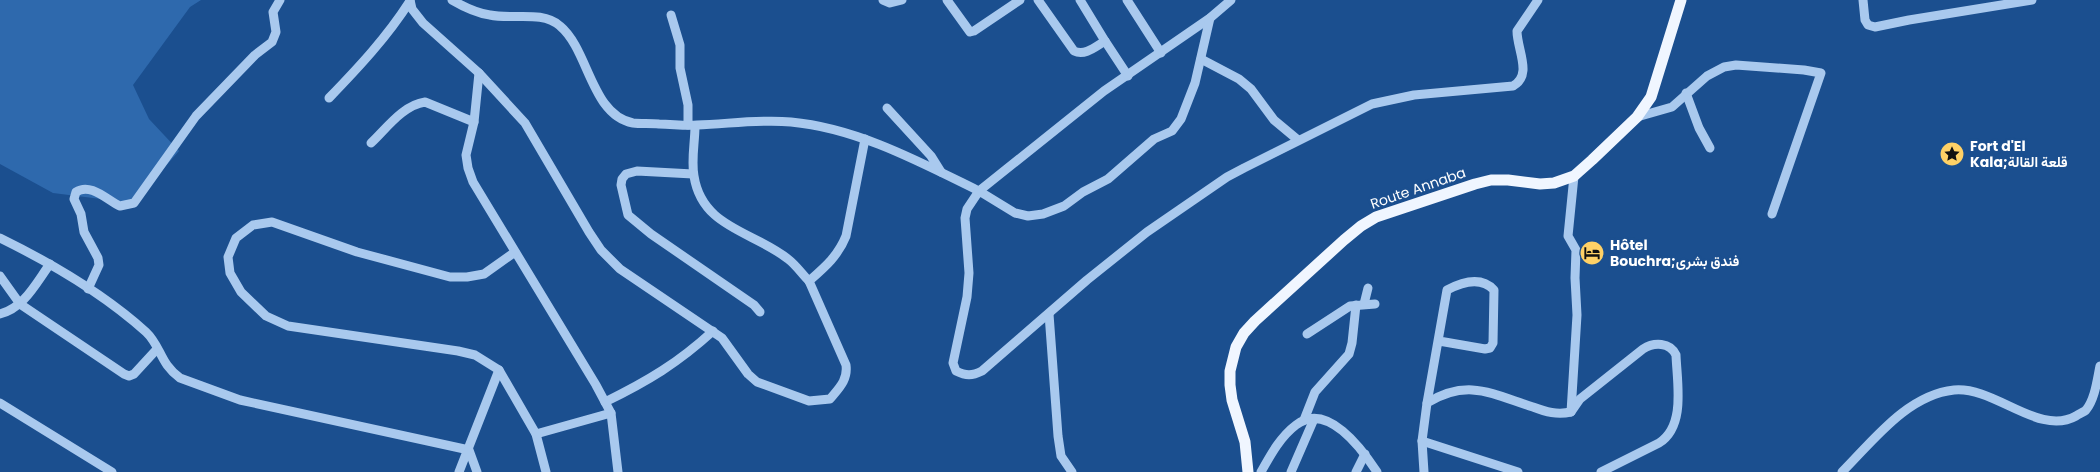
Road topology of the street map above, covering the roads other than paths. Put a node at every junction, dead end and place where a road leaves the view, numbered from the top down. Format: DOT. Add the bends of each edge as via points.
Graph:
graph roads {
  1 [pos="280,0"];
  2 [pos="410,0"];
  3 [pos="452,0"];
  4 [pos="883,0"];
  5 [pos="902,0"];
  6 [pos="946,0"];
  7 [pos="1020,0"];
  8 [pos="1038,0"];
  9 [pos="1080,0"];
  10 [pos="1127,0"];
  11 [pos="1231,0"];
  12 [pos="1538,0"];
  13 [pos="1681,0"];
  14 [pos="1863,0"];
  15 [pos="2032,0"];
  16 [pos="670,15"];
  17 [pos="1210,18"];
  18 [pos="1104,42"];
  19 [pos="1161,52"];
  20 [pos="1201,59"];
  21 [pos="479,73"];
  22 [pos="1128,76"];
  23 [pos="1686,93"];
  24 [pos="330,98"];
  25 [pos="887,108"];
  26 [pos="1637,118"];
  27 [pos="474,122"];
  28 [pos="692,125"];
  29 [pos="865,139"];
  30 [pos="1298,140"];
  31 [pos="371,143"];
  32 [pos="1710,148"];
  33 [pos="941,172"];
  34 [pos="694,174"];
  35 [pos="1574,176"];
  36 [pos="979,190"];
  37 [pos="1772,214"];
  38 [pos="0,238"];
  39 [pos="515,252"];
  40 [pos="50,264"];
  41 [pos="0,276"];
  42 [pos="809,281"];
  43 [pos="88,288"];
  44 [pos="1368,288"];
  45 [pos="20,304"];
  46 [pos="1360,304"];
  47 [pos="1375,304"];
  48 [pos="760,312"];
  49 [pos="0,314"];
  50 [pos="1049,314"];
  51 [pos="713,331"];
  52 [pos="1307,334"];
  53 [pos="1439,341"];
  54 [pos="157,349"];
  55 [pos="2100,366"];
  56 [pos="499,370"];
  57 [pos="605,402"];
  58 [pos="0,403"];
  59 [pos="1427,403"];
  60 [pos="1571,412"];
  61 [pos="611,413"];
  62 [pos="1314,419"];
  63 [pos="1304,420"];
  64 [pos="536,434"];
  65 [pos="1422,441"];
  66 [pos="469,450"];
  67 [pos="1365,454"];
  68 [pos="112,472"];
  69 [pos="459,472"];
  70 [pos="477,472"];
  71 [pos="546,472"];
  72 [pos="618,472"];
  73 [pos="1072,472"];
  74 [pos="1248,472"];
  75 [pos="1261,472"];
  76 [pos="1291,472"];
  77 [pos="1356,472"];
  78 [pos="1378,472"];
  79 [pos="1424,472"];
  80 [pos="1518,472"];
  81 [pos="1602,472"];
  82 [pos="1842,472"];
  1 -- 43 [label="street" via="273,12 276,32 272,42 196,116 134,204 120,206 90,190 76,192 74,200 84,232 99,265"];
  2 -- 21 [label="street" via="412,9 423,23"];
  2 -- 24 [label="street" via="377,48"];
  3 -- 28 [label="street" via="464,8 491,16 542,18 559,25 572,39 604,104 617,117 632,123"];
  4 -- 5 [label="street"];
  6 -- 7 [label="street" via="970,32"];
  8 -- 18 [label="street" via="1074,51 1079,54 1086,52"];
  9 -- 18 [label="street"];
  10 -- 19 [label="street"];
  11 -- 17 [label="street"];
  12 -- 30 [label="street" via="1517,32 1524,68 1520,82 1513,86 1414,95 1372,104"];
  13 -- 26 [label="main road, Route Annaba" via="1651,97"];
  14 -- 15 [label="street" via="1868,25 1876,27"];
  16 -- 28 [label="street" via="680,45 680,68"];
  17 -- 19 [label="street"];
  17 -- 20 [label="street"];
  18 -- 22 [label="street"];
  19 -- 22 [label="street"];
  20 -- 30 [label="street" via="1251,89 1274,120"];
  20 -- 36 [label="street" via="1190,99 1172,131 1154,139 1108,179 1082,192 1064,206 1043,214 1022,215"];
  21 -- 27 [label="street"];
  21 -- 51 [label="street" via="525,123 601,250 620,269"];
  22 -- 36 [label="street" via="1104,91"];
  23 -- 26 [label="street" via="1672,107"];
  23 -- 32 [label="street"];
  23 -- 37 [label="street" via="1707,76 1736,65 1821,73"];
  25 -- 33 [label="street" via="931,156"];
  26 -- 35 [label="main road, Route Annaba"];
  27 -- 31 [label="street" via="420,102 401,114"];
  27 -- 39 [label="street" via="466,156 468,168"];
  28 -- 29 [label="street" via="792,122"];
  28 -- 34 [label="street"];
  29 -- 33 [label="street"];
  29 -- 42 [label="street" via="846,236 833,260"];
  30 -- 50 [label="street" via="1227,177 1147,232"];
  33 -- 36 [label="street"];
  34 -- 42 [label="street" via="704,206 716,218 789,259"];
  34 -- 48 [label="street" via="637,171 626,174 621,185 628,215"];
  35 -- 60 [label="street" via="1568,236 1576,250 1577,315"];
  35 -- 74 [label="main road, Route Annaba" via="1554,183 1491,180 1475,184 1376,217 1344,240 1255,321 1236,347 1230,385 1245,442"];
  36 -- 50 [label="street" via="965,218 969,273 953,363 956,371 972,376 982,371"];
  38 -- 40 [label="street"];
  39 -- 56 [label="street" via="484,274 450,277 356,252 272,222 253,225 236,238 228,257 230,272 241,292 266,316 288,326 458,351 475,356"];
  39 -- 57 [label="street"];
  40 -- 43 [label="street"];
  40 -- 45 [label="street"];
  41 -- 45 [label="street"];
  42 -- 51 [label="street" via="846,365 845,381 830,399 809,401 757,382"];
  43 -- 54 [label="street" via="151,336"];
  44 -- 46 [label="street"];
  45 -- 49 [label="street"];
  45 -- 54 [label="street" via="126,375 134,374"];
  46 -- 47 [label="street"];
  46 -- 52 [label="street" via="1344,309"];
  46 -- 63 [label="street" via="1349,354 1315,392"];
  50 -- 73 [label="street" via="1060,456"];
  51 -- 57 [label="street" via="687,355 642,384"];
  53 -- 53 [label="street" via="1447,290 1473,281 1492,287 1493,342 1490,348"];
  53 -- 59 [label="street"];
  54 -- 66 [label="street" via="172,372 180,378 240,400"];
  55 -- 82 [label="street" via="2095,390 2086,410 2071,419 2035,418 1970,390 1953,390 1909,408"];
  56 -- 64 [label="street"];
  56 -- 66 [label="street"];
  57 -- 61 [label="street"];
  58 -- 68 [label="street"];
  59 -- 60 [label="street" via="1442,394 1468,389 1548,412"];
  59 -- 65 [label="street"];
  60 -- 81 [label="street" via="1580,399 1650,345 1666,345 1674,350 1677,418 1673,430 1668,438"];
  61 -- 64 [label="street"];
  61 -- 72 [label="street"];
  62 -- 63 [label="street"];
  62 -- 67 [label="street" via="1332,423"];
  62 -- 76 [label="street"];
  63 -- 75 [label="street" via="1287,433"];
  64 -- 71 [label="street"];
  65 -- 79 [label="street"];
  65 -- 80 [label="street"];
  66 -- 69 [label="street"];
  66 -- 70 [label="street"];
  67 -- 77 [label="street"];
  67 -- 78 [label="street"];
}
